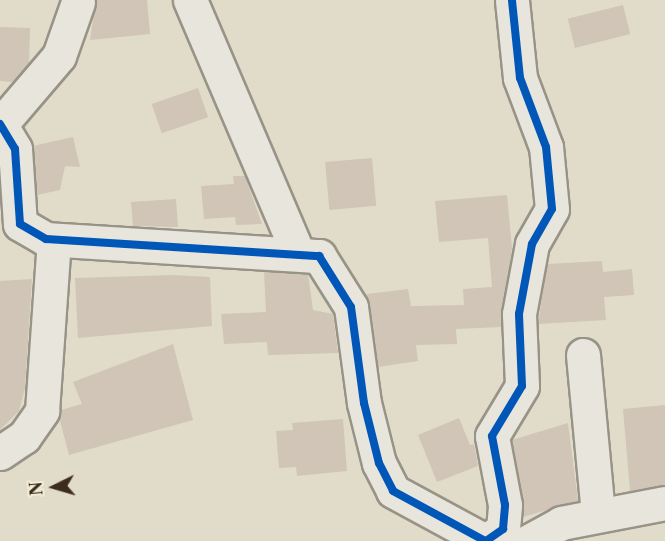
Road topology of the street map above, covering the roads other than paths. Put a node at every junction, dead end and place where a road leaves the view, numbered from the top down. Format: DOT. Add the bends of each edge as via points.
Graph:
graph roads {
  1 [pos="190,0"];
  2 [pos="512,0"];
  3 [pos="78,2"];
  4 [pos="1,124"];
  5 [pos="54,241"];
  6 [pos="298,253"];
  7 [pos="583,355"];
  8 [pos="0,453"];
  9 [pos="665,503"];
  10 [pos="598,515"];
  11 [pos="486,541"];
  12 [pos="529,541"];
  1 -- 6 [label="street"];
  2 -- 11 [label="street" via="520,78 546,147 552,209 532,244 519,314 522,386 492,436 505,505 502,529"];
  3 -- 4 [label="street" via="59,56"];
  4 -- 5 [label="street" via="15,149 20,224"];
  5 -- 6 [label="street"];
  5 -- 8 [label="street" via="42,411 24,437"];
  6 -- 11 [label="street" via="320,256 351,307 364,403 379,464 393,491"];
  7 -- 10 [label="street"];
  9 -- 10 [label="street"];
  10 -- 12 [label="street" via="561,523"];
}
